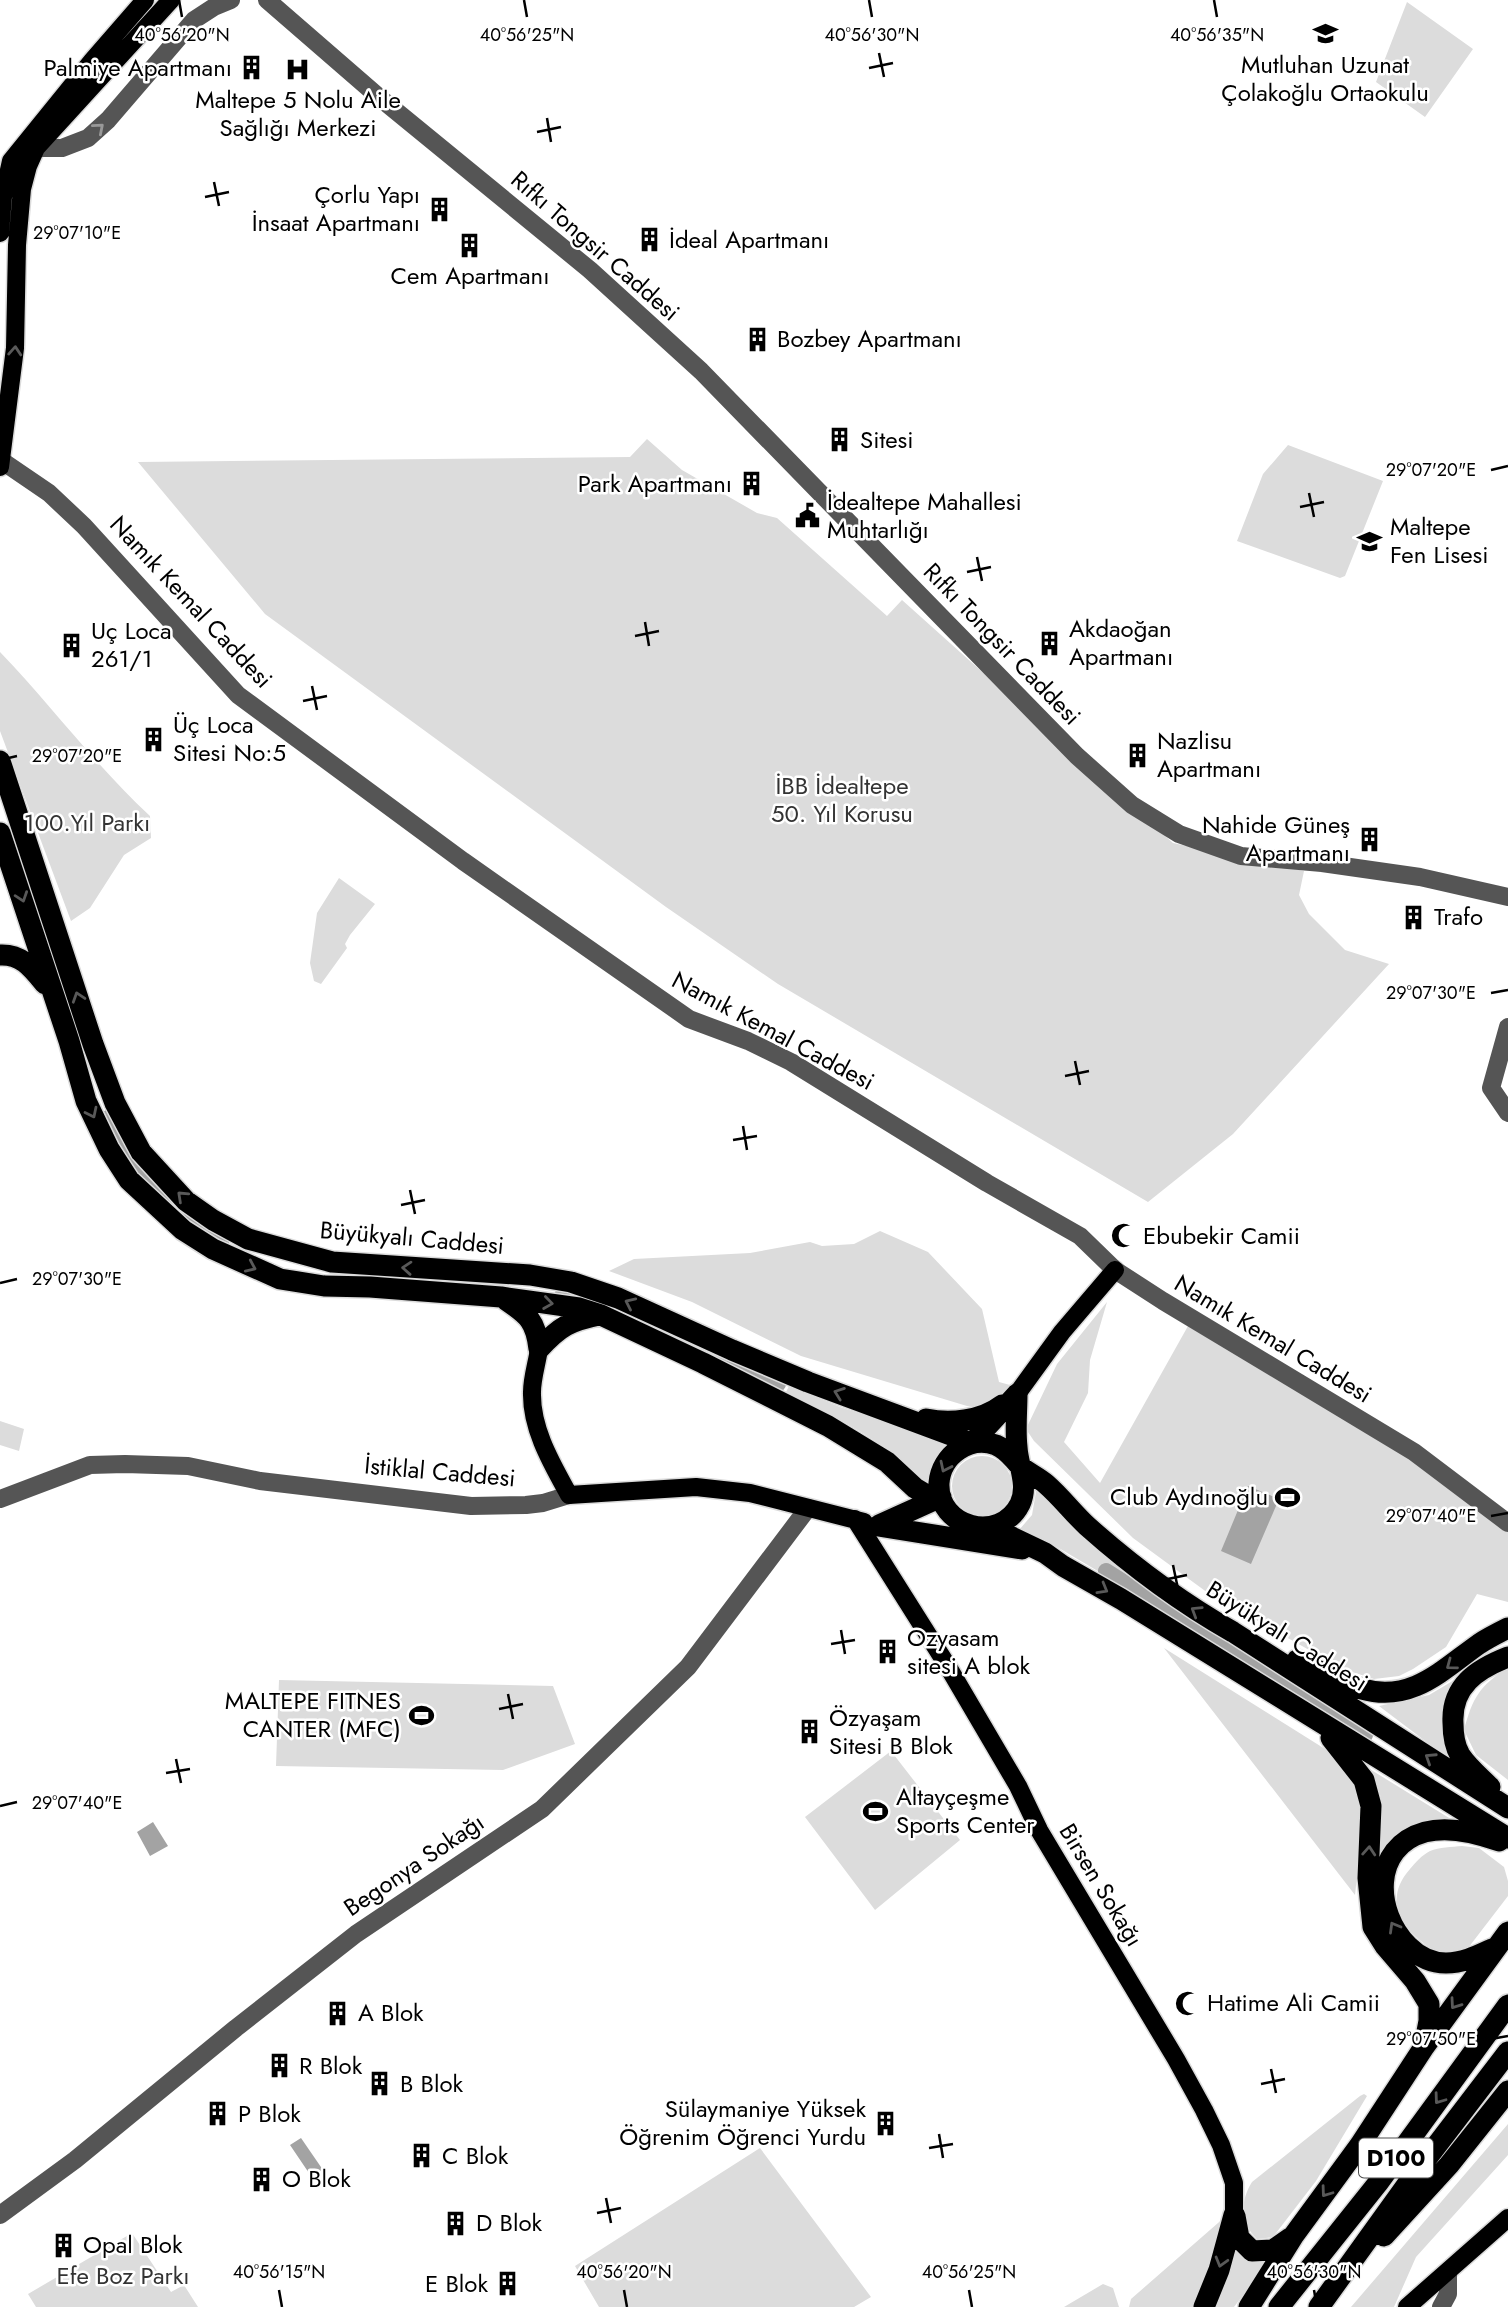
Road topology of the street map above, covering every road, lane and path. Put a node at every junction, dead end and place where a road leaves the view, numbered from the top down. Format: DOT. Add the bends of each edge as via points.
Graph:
graph roads {
  1 [pos="145,0"];
  2 [pos="171,0"];
  3 [pos="231,0"];
  4 [pos="267,0"];
  5 [pos="36,148"];
  6 [pos="0,221"];
  7 [pos="1,464"];
  8 [pos="0,761"];
  9 [pos="0,833"];
  10 [pos="1508,897"];
  11 [pos="0,955"];
  12 [pos="54,995"];
  13 [pos="1508,1027"];
  14 [pos="1508,1113"];
  15 [pos="1115,1269"];
  16 [pos="501,1297"];
  17 [pos="601,1315"];
  18 [pos="540,1349"];
  19 [pos="1017,1394"];
  20 [pos="886,1411"];
  21 [pos="972,1443"];
  22 [pos="1019,1465"];
  23 [pos="569,1495"];
  24 [pos="941,1497"];
  25 [pos="0,1499"];
  26 [pos="808,1508"];
  27 [pos="855,1519"];
  28 [pos="1508,1523"];
  29 [pos="877,1526"];
  30 [pos="991,1527"];
  31 [pos="1045,1553"];
  32 [pos="1508,1628"];
  33 [pos="1233,1632"];
  34 [pos="1508,1657"];
  35 [pos="1314,1720"];
  36 [pos="1508,1807"];
  37 [pos="1508,1838"];
  38 [pos="1508,1844"];
  39 [pos="1508,1931"];
  40 [pos="1494,1949"];
  41 [pos="1508,2005"];
  42 [pos="1424,2047"];
  43 [pos="1508,2052"];
  44 [pos="1508,2091"];
  45 [pos="1508,2113"];
  46 [pos="1448,2165"];
  47 [pos="0,2215"];
  48 [pos="1234,2215"];
  49 [pos="1508,2218"];
  50 [pos="1294,2235"];
  51 [pos="1448,2273"];
  52 [pos="1322,2303"];
  53 [pos="1203,2307"];
  54 [pos="1249,2307"];
  55 [pos="1279,2307"];
  56 [pos="1407,2307"];
  57 [pos="1441,2307"];
  1 -- 6 [label="main road" via="11,161"];
  2 -- 5 [label="main road"];
  5 -- 3 [label="street, one-way" via="62,148 88,138 194,20"];
  4 -- 10 [label="street, Rıfkı Tongsir Caddesi" via="590,270 701,371 1077,756 1132,805 1179,834 1241,856 1420,877"];
  7 -- 5 [label="main road, one-way" via="15,348 22,189"];
  7 -- 15 [label="street, Namık Kemal Caddesi" via="48,493 84,526 238,695 463,861 689,1019 791,1062 1080,1236"];
  20 -- 8 [label="highway, Büyükyalı Caddesi, one-way" via="571,1282 530,1275 332,1262 248,1239 186,1201 141,1152 115,1103"];
  9 -- 12 [label="highway, Büyükyalı Caddesi, one-way"];
  11 -- 12 [label="highway" via="28,963"];
  12 -- 16 [label="highway, Büyükyalı Caddesi, one-way" via="86,1101 109,1149 129,1180 183,1230 213,1250 280,1279"];
  13 -- 14 [label="street" via="1491,1088"];
  15 -- 19 [label="main road"];
  15 -- 28 [label="street, Namık Kemal Caddesi" via="1414,1452"];
  16 -- 17 [label="highway, Büyükyalı Caddesi, one-way"];
  16 -- 18 [label="highway, Büyükyalı Caddesi" via="527,1314"];
  17 -- 18 [label="highway" via="573,1321 555,1331"];
  17 -- 24 [label="highway, Büyükyalı Caddesi" via="828,1426 887,1462 915,1488"];
  18 -- 23 [label="main road" via="532,1391 534,1418"];
  19 -- 20 [label="highway" via="994,1411 943,1423"];
  19 -- 21 [label="highway"];
  19 -- 22 [label="highway"];
  20 -- 21 [label="highway, Büyükyalı Caddesi"];
  21 -- 22 [label="highway, Büyükyalı Caddesi" via="994,1444"];
  21 -- 24 [label="highway, one-way" via="945,1464 940,1475"];
  22 -- 30 [label="highway" via="1024,1490 1020,1503 1004,1522"];
  33 -- 22 [label="highway, Büyükyalı Caddesi, one-way" via="1155,1582"];
  23 -- 25 [label="street, İstiklal Caddesi" via="526,1505 471,1506 260,1481 188,1466 125,1464 90,1465"];
  23 -- 26 [label="main road, İstiklal Caddesi" via="696,1487 750,1493"];
  24 -- 29 [label="highway"];
  24 -- 30 [label="highway, Büyükyalı Caddesi" via="960,1522"];
  26 -- 27 [label="main road, İstiklal Caddesi"];
  26 -- 47 [label="street, Begonya Sokağı" via="688,1667 542,1809 356,1934"];
  27 -- 29 [label="main road, İstiklal Caddesi"];
  27 -- 48 [label="main road, Birsen Sokağı" via="947,1665 1199,2100 1234,2183"];
  29 -- 31 [label="highway, İstiklal Caddesi"];
  30 -- 31 [label="highway"];
  31 -- 35 [label="highway, one-way"];
  32 -- 33 [label="highway, one-way" via="1429,1682 1401,1692 1362,1689"];
  36 -- 33 [label="highway, Büyükyalı Caddesi, one-way"];
  34 -- 36 [label="highway" via="1467,1681 1456,1696 1452,1718 1461,1756"];
  35 -- 37 [label="highway"];
  42 -- 35 [label="highway, one-way" via="1429,2004 1373,1927 1368,1878 1371,1805 1364,1780"];
  40 -- 38 [label="highway, one-way" via="1446,1964 1414,1952 1392,1928 1383,1892 1385,1873 1393,1854 1424,1832 1449,1830"];
  39 -- 40 [label="highway"];
  40 -- 42 [label="highway, one-way"];
  41 -- 55 [label="highway, D100, one-way" via="1378,2183"];
  42 -- 50 [label="highway, one-way"];
  43 -- 52 [label="highway, D100"];
  44 -- 46 [label="highway"];
  45 -- 46 [label="highway"];
  46 -- 52 [label="highway"];
  48 -- 50 [label="highway" via="1239,2238 1252,2251 1273,2250"];
  48 -- 53 [label="highway, one-way"];
  49 -- 51 [label="main road"];
  50 -- 54 [label="highway"];
  51 -- 56 [label="main road"];
  51 -- 57 [label="street"];
}
